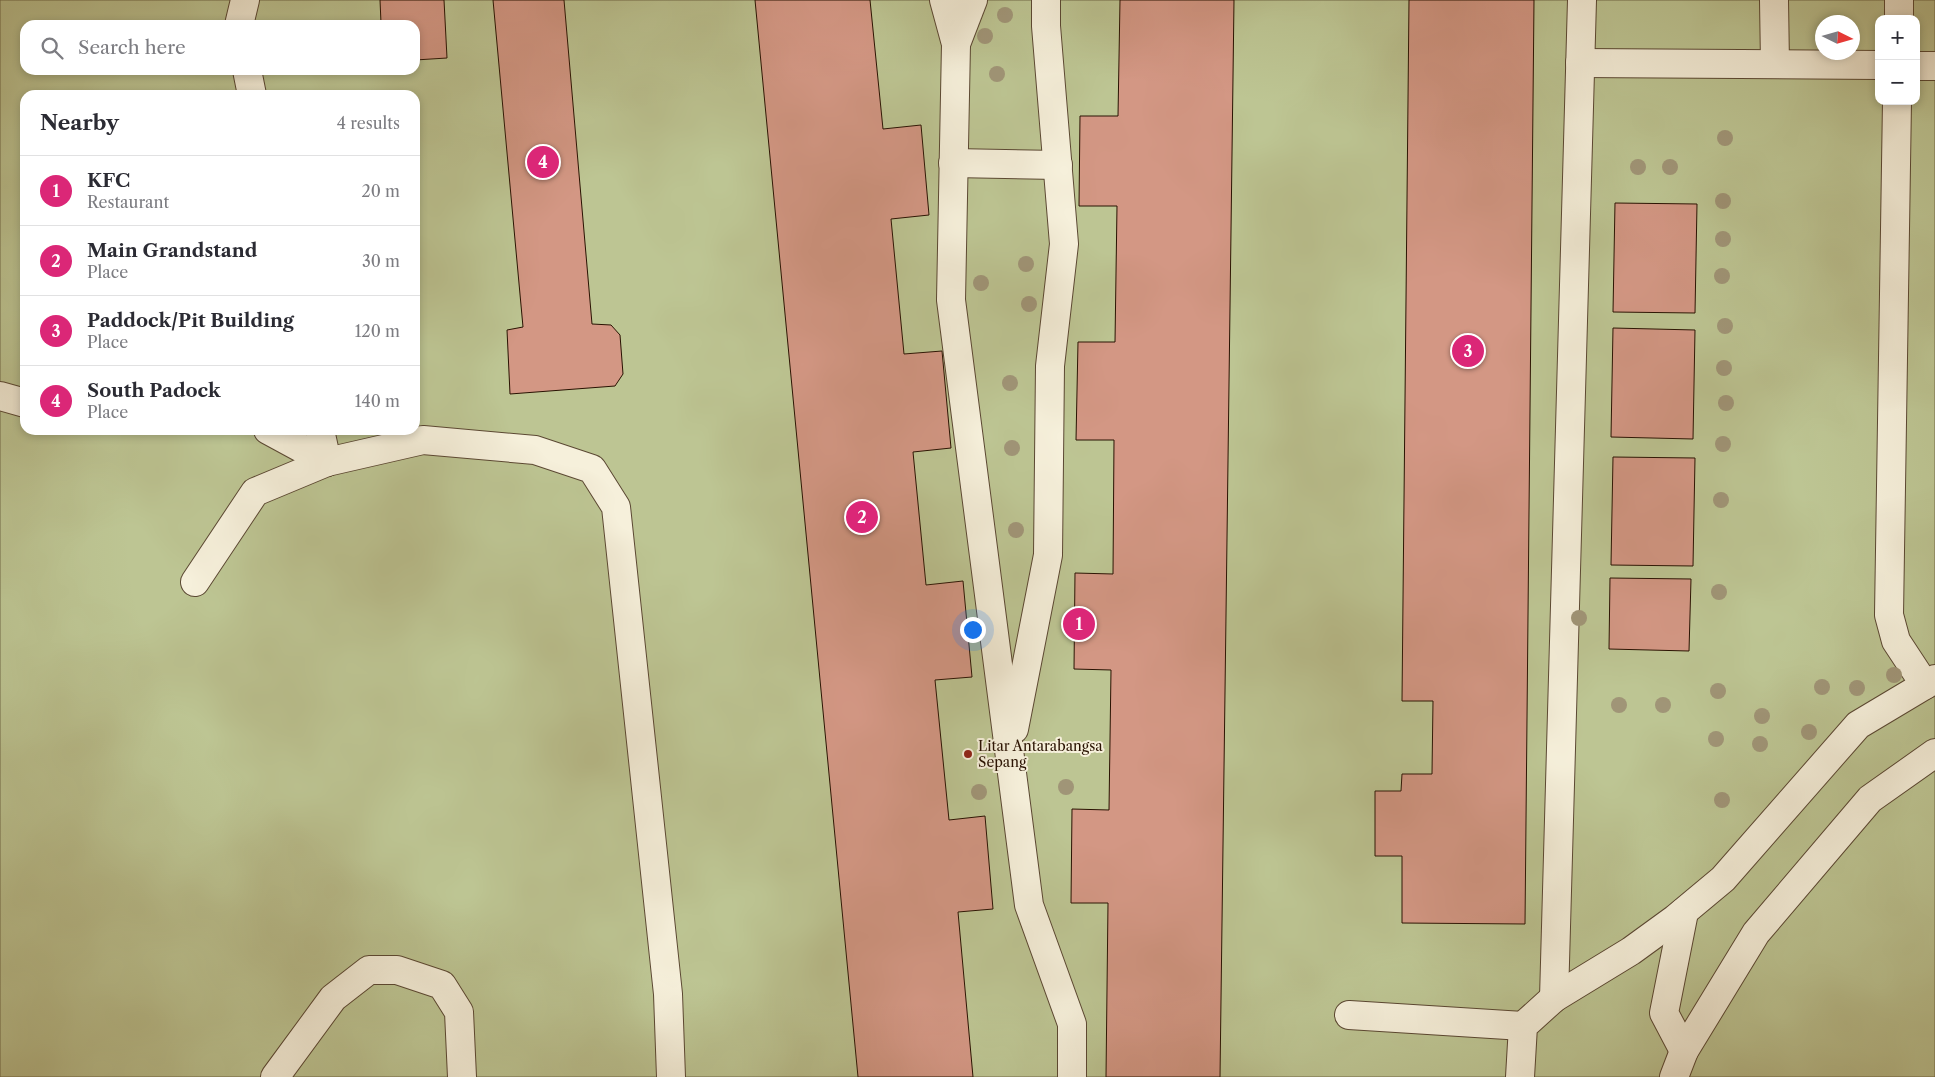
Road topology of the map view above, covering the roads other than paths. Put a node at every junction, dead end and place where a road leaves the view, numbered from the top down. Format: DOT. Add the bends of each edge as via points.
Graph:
graph roads {
  1 [pos="245,0"];
  2 [pos="944,0"];
  3 [pos="973,0"];
  4 [pos="1046,0"];
  5 [pos="1582,0"];
  6 [pos="1774,0"];
  7 [pos="1899,0"];
  8 [pos="1899,15"];
  9 [pos="240,20"];
  10 [pos="956,44"];
  11 [pos="1580,63"];
  12 [pos="1775,64"];
  13 [pos="1875,65"];
  14 [pos="1920,66"];
  15 [pos="1935,66"];
  16 [pos="248,75"];
  17 [pos="251,90"];
  18 [pos="1897,105"];
  19 [pos="953,163"];
  20 [pos="1058,165"];
  21 [pos="0,396"];
  22 [pos="20,401"];
  23 [pos="277,435"];
  24 [pos="321,435"];
  25 [pos="327,462"];
  26 [pos="195,582"];
  27 [pos="1930,682"];
  28 [pos="1009,751"];
  29 [pos="1935,753"];
  30 [pos="1684,912"];
  31 [pos="1554,998"];
  32 [pos="1349,1015"];
  33 [pos="1523,1026"];
  34 [pos="1684,1051"];
  35 [pos="275,1077"];
  36 [pos="462,1077"];
  37 [pos="671,1077"];
  38 [pos="1072,1077"];
  39 [pos="1520,1077"];
  40 [pos="1674,1077"];
  1 -- 9 [label="street"];
  2 -- 10 [label="street"];
  3 -- 10 [label="street"];
  4 -- 20 [label="street"];
  5 -- 11 [label="street"];
  6 -- 12 [label="street"];
  7 -- 8 [label="street"];
  10 -- 19 [label="street"];
  11 -- 12 [label="street"];
  11 -- 31 [label="street"];
  12 -- 13 [label="street"];
  14 -- 15 [label="street"];
  16 -- 17 [label="street"];
  18 -- 27 [label="street" via="1888,614 1896,640"];
  19 -- 20 [label="street"];
  19 -- 28 [label="street" via="951,300"];
  20 -- 28 [label="street" via="1064,244 1050,366 1048,555"];
  21 -- 22 [label="street"];
  23 -- 25 [label="street"];
  24 -- 25 [label="street"];
  25 -- 26 [label="street" via="255,492"];
  25 -- 37 [label="street" via="423,440 536,450 592,469 616,507 668,994"];
  27 -- 30 [label="street" via="1858,725 1723,879"];
  28 -- 38 [label="street" via="1029,905 1072,1024"];
  29 -- 34 [label="street" via="1870,799 1756,932"];
  30 -- 31 [label="street" via="1631,951"];
  30 -- 34 [label="street" via="1664,1013"];
  31 -- 33 [label="street"];
  32 -- 33 [label="street"];
  33 -- 39 [label="street"];
  34 -- 40 [label="street"];
  35 -- 36 [label="street" via="333,998 369,970 396,970 442,985 459,1012"];
}
